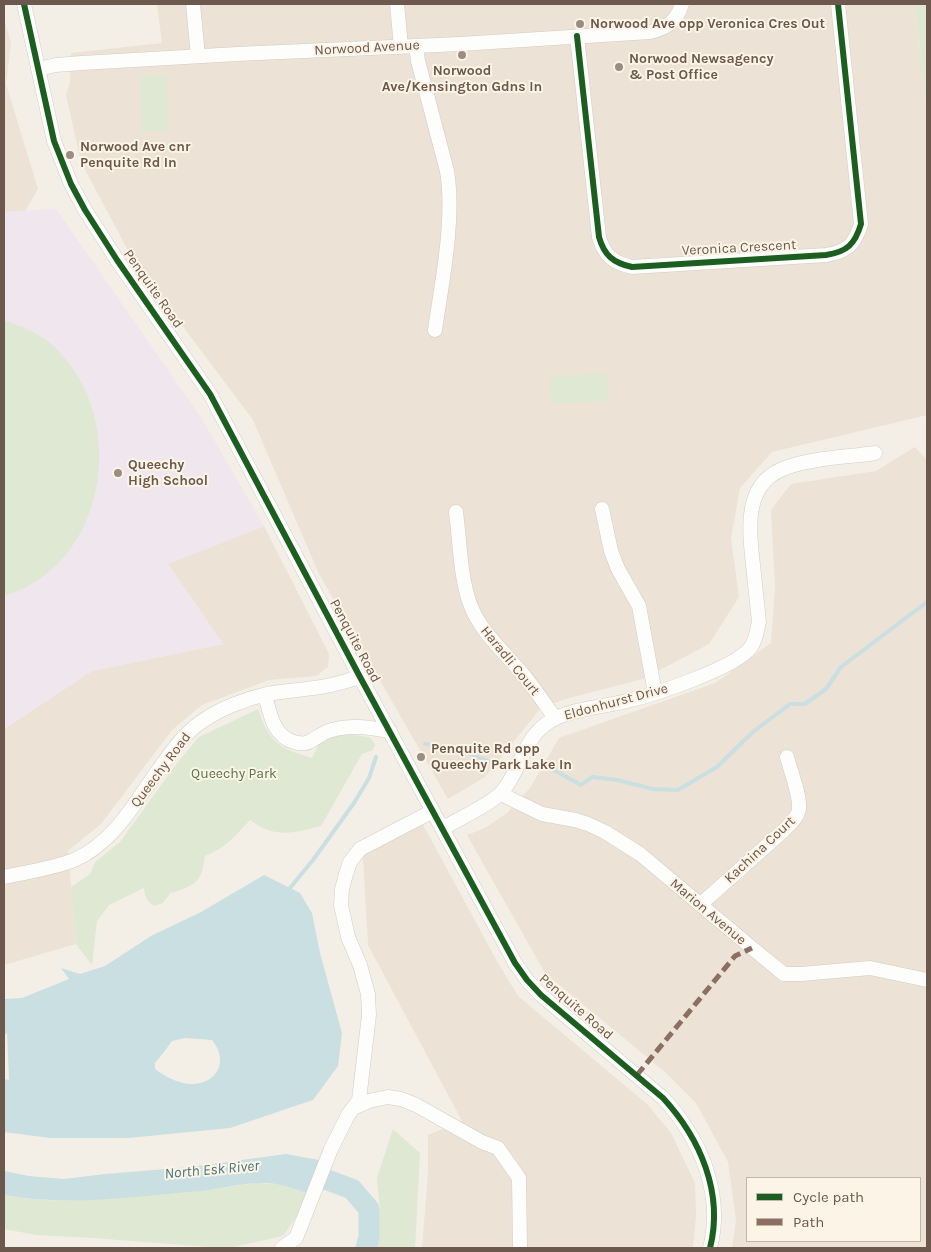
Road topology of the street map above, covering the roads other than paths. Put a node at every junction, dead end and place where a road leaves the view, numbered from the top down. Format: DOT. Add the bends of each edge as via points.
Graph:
graph roads {
  1 [pos="24,4"];
  2 [pos="193,4"];
  3 [pos="397,4"];
  4 [pos="682,4"];
  5 [pos="838,4"];
  6 [pos="577,36"];
  7 [pos="416,46"];
  8 [pos="401,47"];
  9 [pos="198,56"];
  10 [pos="38,69"];
  11 [pos="435,330"];
  12 [pos="875,453"];
  13 [pos="602,509"];
  14 [pos="456,512"];
  15 [pos="360,677"];
  16 [pos="655,693"];
  17 [pos="266,695"];
  18 [pos="555,718"];
  19 [pos="390,731"];
  20 [pos="787,757"];
  21 [pos="501,794"];
  22 [pos="433,811"];
  23 [pos="443,828"];
  24 [pos="4,877"];
  25 [pos="701,904"];
  26 [pos="927,980"];
  27 [pos="354,1108"];
  28 [pos="298,1243"];
  29 [pos="282,1248"];
  30 [pos="520,1248"];
  31 [pos="710,1248"];
  1 -- 10 [label="street, Penquite Road"];
  2 -- 9 [label="street"];
  3 -- 8 [label="street"];
  4 -- 6 [label="street, Norwood Avenue" via="673,22 663,29"];
  5 -- 6 [label="street, Veronica Crescent" via="861,224 851,245 840,253 826,255 632,266 608,257 599,237"];
  6 -- 7 [label="street, Norwood Avenue"];
  7 -- 8 [label="street, Norwood Avenue"];
  7 -- 11 [label="street" via="450,188"];
  8 -- 9 [label="street, Norwood Avenue"];
  9 -- 10 [label="street, Norwood Avenue" via="56,65"];
  10 -- 15 [label="street, Penquite Road" via="54,141 71,184 117,260 210,394"];
  12 -- 16 [label="street, Eldonhurst Drive" via="787,467 766,480 752,502 750,517 759,622 751,647 742,657 724,666"];
  13 -- 16 [label="street" via="611,551 639,606"];
  14 -- 18 [label="street, Haradli Court" via="465,590 479,624"];
  15 -- 17 [label="street, Queechy Road"];
  15 -- 19 [label="street, Penquite Road"];
  16 -- 18 [label="street, Eldonhurst Drive"];
  17 -- 19 [label="street" via="273,723 287,740 308,743 344,727"];
  17 -- 24 [label="street, Queechy Road" via="215,713 187,733 131,810 93,849 54,867"];
  18 -- 21 [label="street, Eldonhurst Drive" via="532,738"];
  19 -- 22 [label="street, Penquite Road"];
  20 -- 25 [label="street, Kachina Court" via="799,811 783,831"];
  21 -- 23 [label="street, Eldonhurst Drive"];
  21 -- 25 [label="street, Marion Avenue" via="542,814 575,820 605,832 640,854"];
  22 -- 23 [label="street, Penquite Road"];
  22 -- 27 [label="street" via="360,849 350,862 342,889 341,905 348,938 360,965 370,1015 359,1100"];
  23 -- 31 [label="street, Penquite Road" via="527,980 664,1098 680,1116 702,1155 713,1199"];
  25 -- 26 [label="street, Marion Avenue" via="784,974 870,968"];
  27 -- 28 [label="street" via="331,1149 307,1208"];
  27 -- 30 [label="street" via="369,1100 401,1099 498,1148 519,1178"];
  28 -- 29 [label="street"];
}
